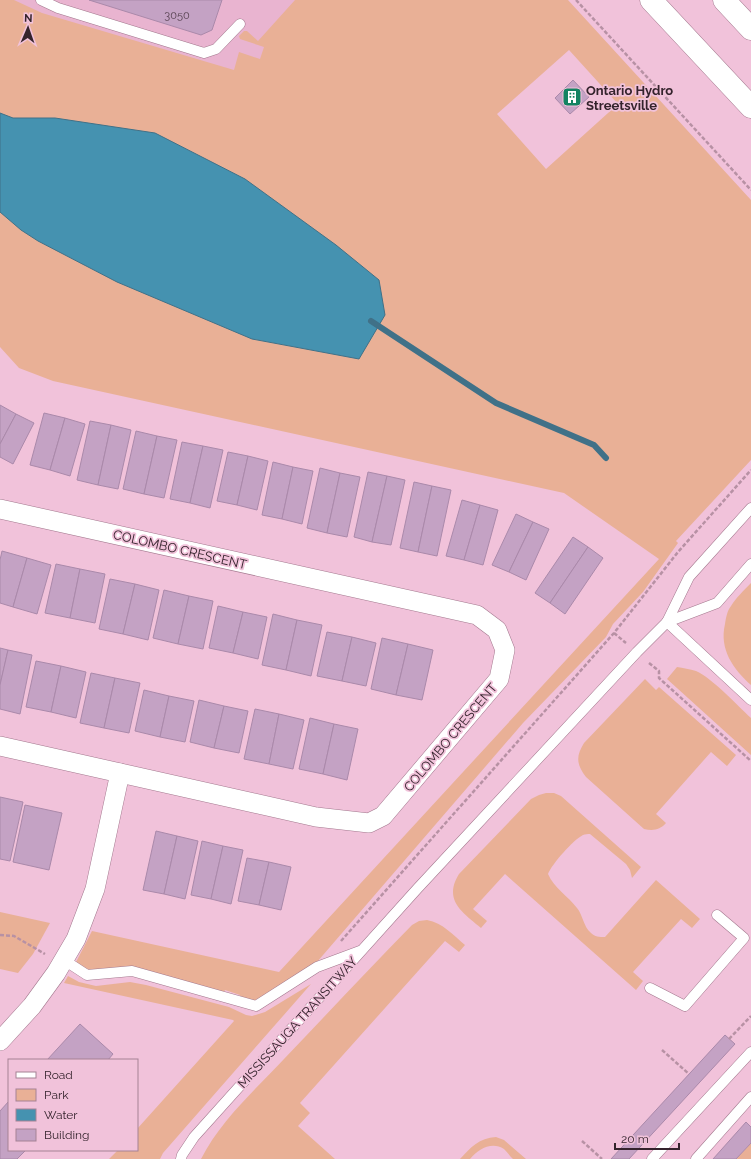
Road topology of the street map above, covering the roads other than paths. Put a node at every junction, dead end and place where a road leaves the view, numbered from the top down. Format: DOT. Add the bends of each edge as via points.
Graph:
graph roads {
  1 [pos="41,0"];
  2 [pos="651,0"];
  3 [pos="724,0"];
  4 [pos="240,24"];
  5 [pos="751,29"];
  6 [pos="751,107"];
  7 [pos="751,508"];
  8 [pos="0,509"];
  9 [pos="751,564"];
  10 [pos="667,622"];
  11 [pos="751,700"];
  12 [pos="0,746"];
  13 [pos="120,773"];
  14 [pos="718,915"];
  15 [pos="362,951"];
  16 [pos="57,958"];
  17 [pos="650,988"];
  18 [pos="0,1042"];
  19 [pos="751,1052"];
  20 [pos="751,1097"];
  21 [pos="181,1159"];
  22 [pos="652,1159"];
  23 [pos="696,1159"];
  1 -- 4 [label="lane" via="58,8 204,54 216,49"];
  2 -- 6 [label="main road"];
  3 -- 5 [label="main road"];
  7 -- 10 [label="lane" via="689,577"];
  8 -- 13 [label="street, COLOMBO CRESCENT" via="478,615 497,630 504,650 499,679 383,816 369,823 316,817"];
  9 -- 10 [label="lane" via="717,603"];
  10 -- 11 [label="lane"];
  10 -- 15 [label="lane, MISSISSAUGA TRANSITWAY" via="417,888"];
  12 -- 13 [label="street, COLOMBO CRESCENT"];
  13 -- 16 [label="street" via="95,889 76,939"];
  14 -- 17 [label="lane" via="744,938 685,1006"];
  15 -- 16 [label="lane" via="317,967 256,1006 132,970 87,975"];
  15 -- 21 [label="lane, MISSISSAUGA TRANSITWAY" via="194,1137"];
  16 -- 18 [label="street" via="32,1006"];
  19 -- 22 [label="lane"];
  20 -- 23 [label="lane"];
}
